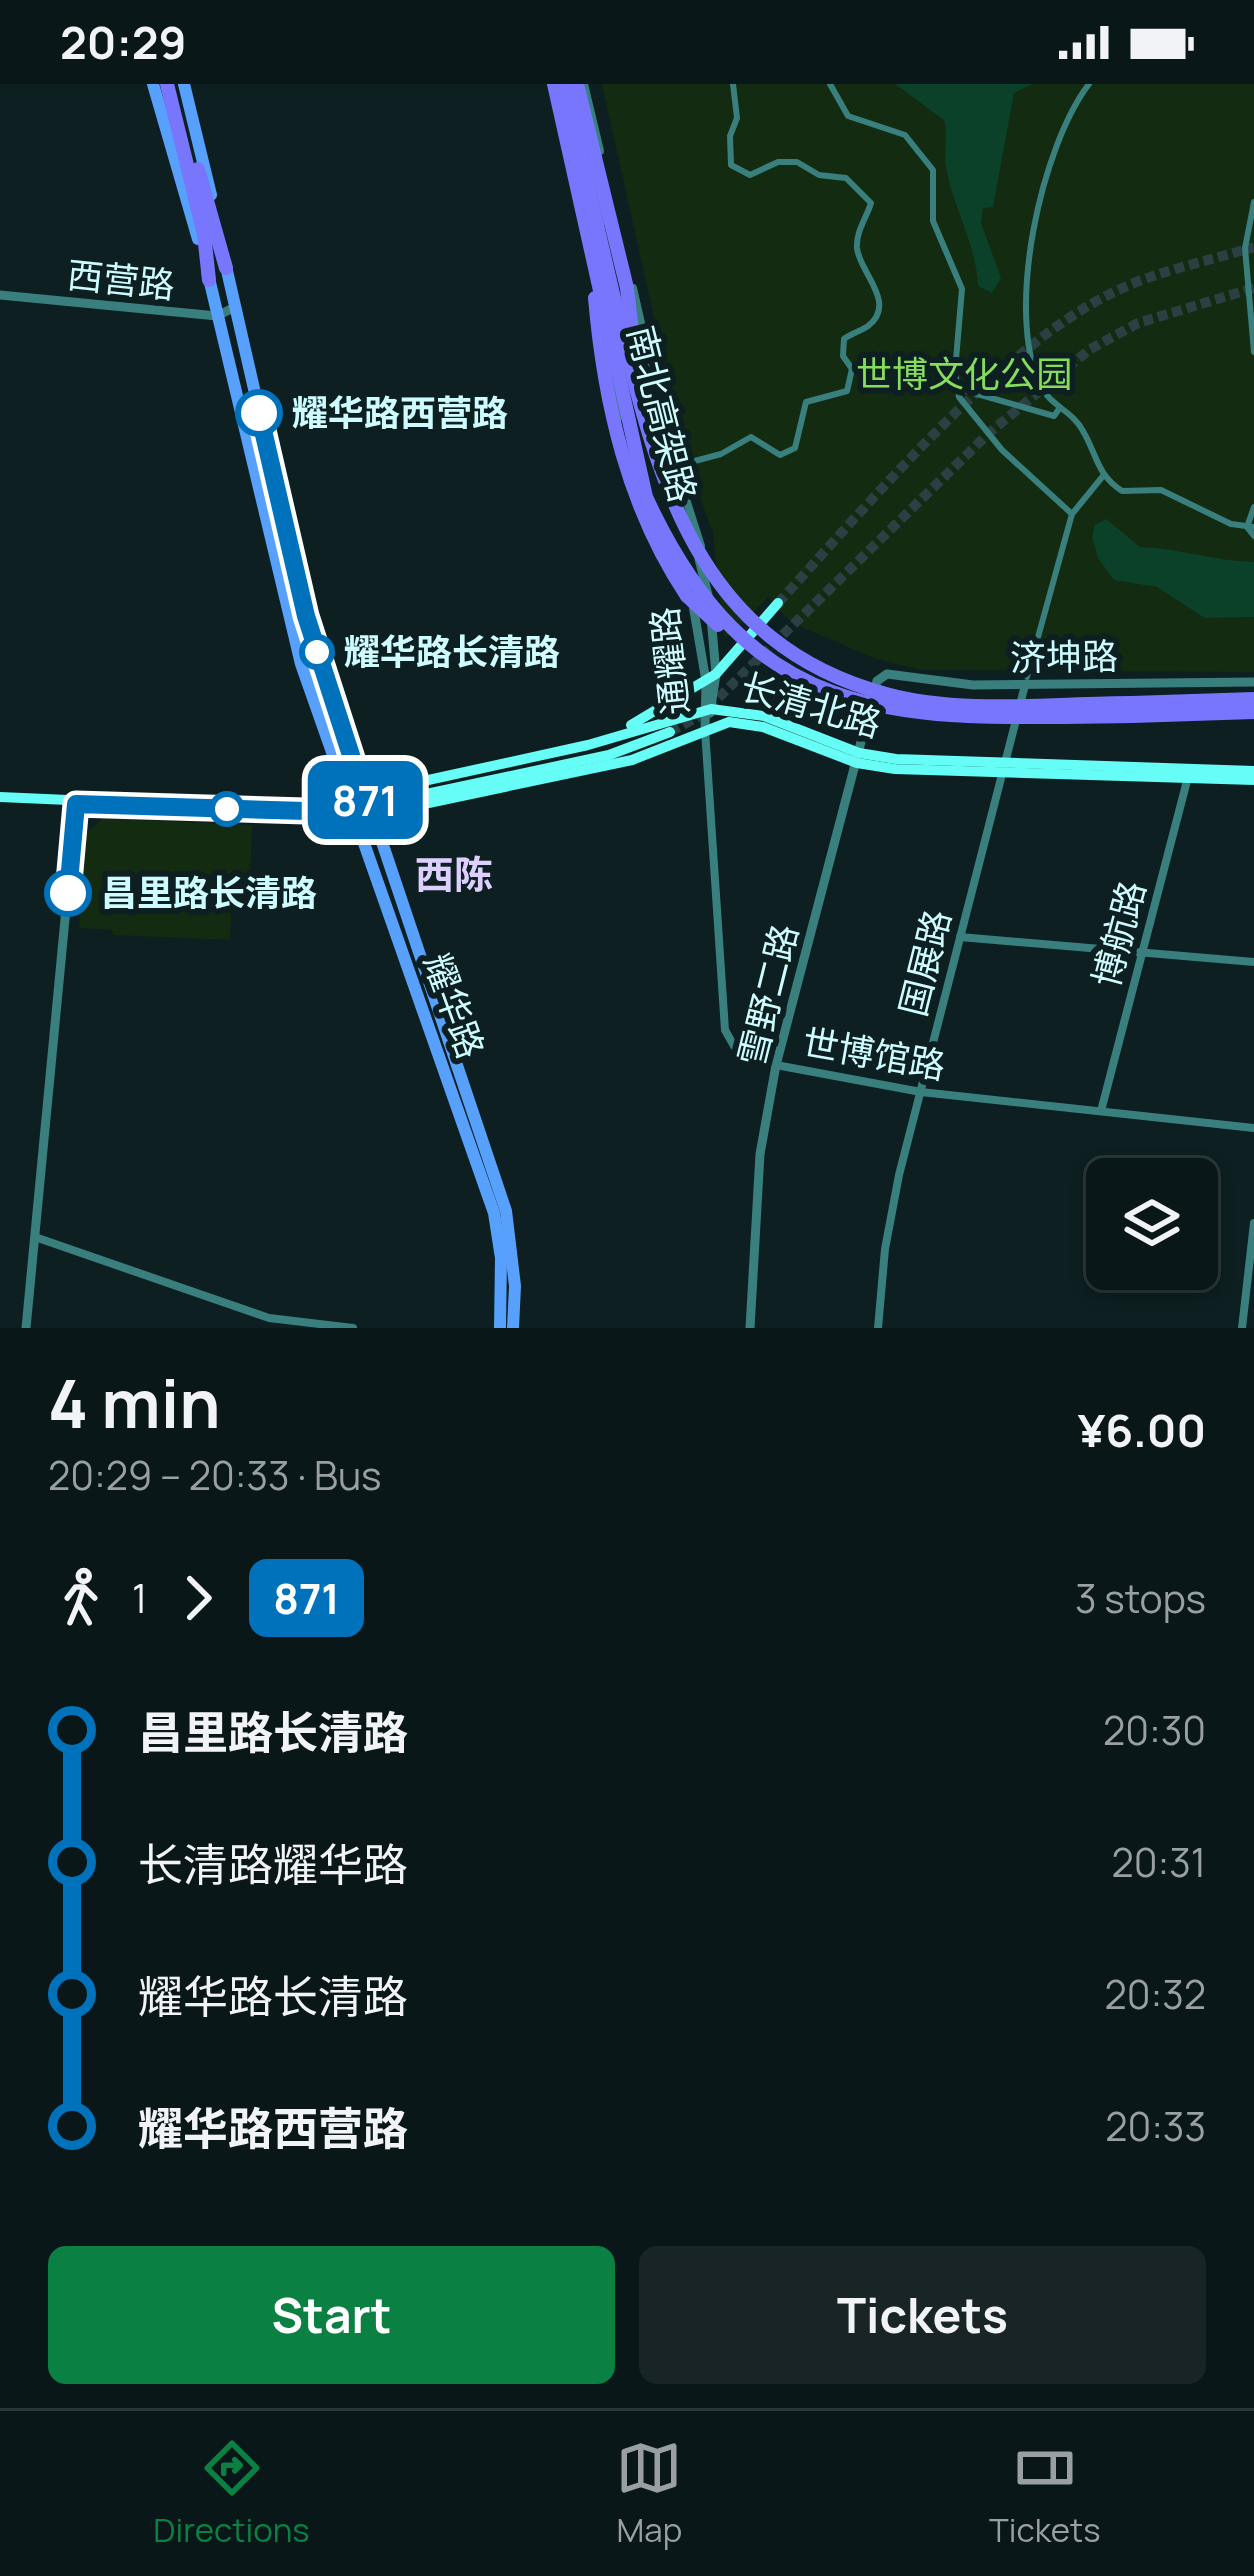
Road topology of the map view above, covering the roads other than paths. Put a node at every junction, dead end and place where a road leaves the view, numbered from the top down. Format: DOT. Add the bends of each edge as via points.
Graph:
graph roads {
  1 [pos="551,84"];
  2 [pos="574,84"];
  3 [pos="734,84"];
  4 [pos="830,84"];
  5 [pos="1089,84"];
  6 [pos="170,85"];
  7 [pos="1254,202"];
  8 [pos="226,268"];
  9 [pos="209,280"];
  10 [pos="0,295"];
  11 [pos="595,298"];
  12 [pos="235,307"];
  13 [pos="217,316"];
  14 [pos="1254,352"];
  15 [pos="956,388"];
  16 [pos="638,400"];
  17 [pos="1059,410"];
  18 [pos="676,466"];
  19 [pos="1102,476"];
  20 [pos="1254,507"];
  21 [pos="1072,514"];
  22 [pos="1252,530"];
  23 [pos="706,583"];
  24 [pos="778,603"];
  25 [pos="713,631"];
  26 [pos="749,646"];
  27 [pos="711,678"];
  28 [pos="877,681"];
  29 [pos="1026,681"];
  30 [pos="1254,682"];
  31 [pos="1254,699"];
  32 [pos="706,709"];
  33 [pos="1254,712"];
  34 [pos="705,730"];
  35 [pos="670,731"];
  36 [pos="613,735"];
  37 [pos="858,758"];
  38 [pos="1002,770"];
  39 [pos="1188,774"];
  40 [pos="1254,776"];
  41 [pos="363,794"];
  42 [pos="0,797"];
  43 [pos="76,804"];
  44 [pos="343,805"];
  45 [pos="398,807"];
  46 [pos="370,814"];
  47 [pos="353,819"];
  48 [pos="960,937"];
  49 [pos="1142,953"];
  50 [pos="1254,962"];
  51 [pos="776,1065"];
  52 [pos="921,1092"];
  53 [pos="1100,1111"];
  54 [pos="1254,1128"];
  55 [pos="1254,1223"];
  56 [pos="35,1237"];
  57 [pos="26,1328"];
  58 [pos="353,1328"];
  59 [pos="500,1328"];
  60 [pos="513,1328"];
  61 [pos="750,1328"];
  62 [pos="878,1328"];
  63 [pos="1242,1328"];
  1 -- 11 [label="street, 通耀路"];
  1 -- 26 [label="highway, 南北高架路, bridge" via="646,497 705,602"];
  2 -- 16 [label="highway, 南北高架路, bridge"];
  2 -- 16 [label="highway, bridge" via="627,288"];
  2 -- 18 [label="street"];
  2 -- 23 [label="street, 通耀路" via="652,437"];
  3 -- 18 [label="street" via="731,165 750,176 797,162 845,178 871,203 857,253 879,303 867,327 844,339 853,381 838,397 806,402 795,448 779,455 751,437"];
  4 -- 15 [label="street" via="848,116 905,135 933,170 933,221 962,290"];
  5 -- 17 [label="street" via="1046,173 1025,316 1031,363"];
  6 -- 8 [label="highway"];
  6 -- 9 [label="highway"];
  7 -- 14 [label="street" via="1245,248"];
  8 -- 12 [label="main road, 耀华路"];
  9 -- 13 [label="main road, 耀华路"];
  10 -- 13 [label="street, 西营路"];
  11 -- 26 [label="highway, bridge" via="631,486 658,553 704,615"];
  11 -- 27 [label="street, 通耀路" via="628,440 689,588"];
  12 -- 13 [label="street, 西营路"];
  12 -- 41 [label="main road, 耀华路" via="306,616"];
  13 -- 44 [label="main road, 耀华路"];
  15 -- 17 [label="street" via="1054,416"];
  15 -- 21 [label="street" via="1002,450"];
  16 -- 31 [label="highway, 南北高架路, bridge" via="667,495 722,588 770,636 838,677 940,703"];
  17 -- 19 [label="street" via="1081,426"];
  18 -- 23 [label="street"];
  19 -- 21 [label="street"];
  19 -- 22 [label="street" via="1122,491 1172,492"];
  20 -- 22 [label="street"];
  21 -- 29 [label="street"];
  23 -- 25 [label="street, 通耀路"];
  24 -- 26 [label="main road"];
  25 -- 26 [label="street" via="728,647"];
  25 -- 27 [label="street, 通耀路"];
  26 -- 27 [label="main road"];
  26 -- 33 [label="highway, 南北高架路, bridge" via="817,686 914,716"];
  27 -- 32 [label="street, 通耀路"];
  27 -- 36 [label="main road"];
  28 -- 29 [label="street, 济坤路" via="886,674 950,684"];
  28 -- 37 [label="street, 雪野二路"];
  29 -- 30 [label="street, 济坤路"];
  29 -- 38 [label="street, 国展路"];
  32 -- 34 [label="street, 通耀路"];
  32 -- 36 [label="main road, 长清北路"];
  32 -- 37 [label="main road, 长清北路" via="764,716"];
  34 -- 37 [label="main road, 长清北路" via="743,722"];
  34 -- 45 [label="main road, 长清北路" via="632,760 405,812"];
  34 -- 51 [label="street, 世博馆路" via="725,1030 734,1046"];
  35 -- 45 [label="main road" via="609,755"];
  36 -- 41 [label="main road, 长清北路"];
  37 -- 38 [label="main road, 长清北路"];
  37 -- 51 [label="street, 雪野二路"];
  38 -- 39 [label="main road, 长清北路"];
  38 -- 48 [label="street, 国展路"];
  39 -- 40 [label="main road, 长清北路"];
  39 -- 49 [label="street, 博航路"];
  41 -- 44 [label="main road, 长清北路"];
  41 -- 46 [label="main road, 耀华路"];
  42 -- 43 [label="main road, 长清北路"];
  43 -- 44 [label="main road, 长清北路"];
  43 -- 56 [label="street"];
  44 -- 47 [label="main road, 耀华路"];
  45 -- 46 [label="main road, 长清北路"];
  46 -- 47 [label="main road, 长清北路"];
  46 -- 60 [label="main road, 耀华路" via="506,1211"];
  47 -- 59 [label="main road, 耀华路" via="494,1213"];
  48 -- 49 [label="street"];
  48 -- 52 [label="street, 国展路"];
  49 -- 50 [label="street"];
  49 -- 53 [label="street, 博航路"];
  51 -- 52 [label="street, 世博馆路"];
  51 -- 61 [label="street, 雪野二路" via="760,1154"];
  52 -- 53 [label="street, 世博馆路"];
  52 -- 62 [label="street, 国展路" via="884,1249"];
  53 -- 54 [label="street, 世博馆路"];
  55 -- 63 [label="street"];
  56 -- 57 [label="street"];
  56 -- 58 [label="street" via="268,1318"];
}
